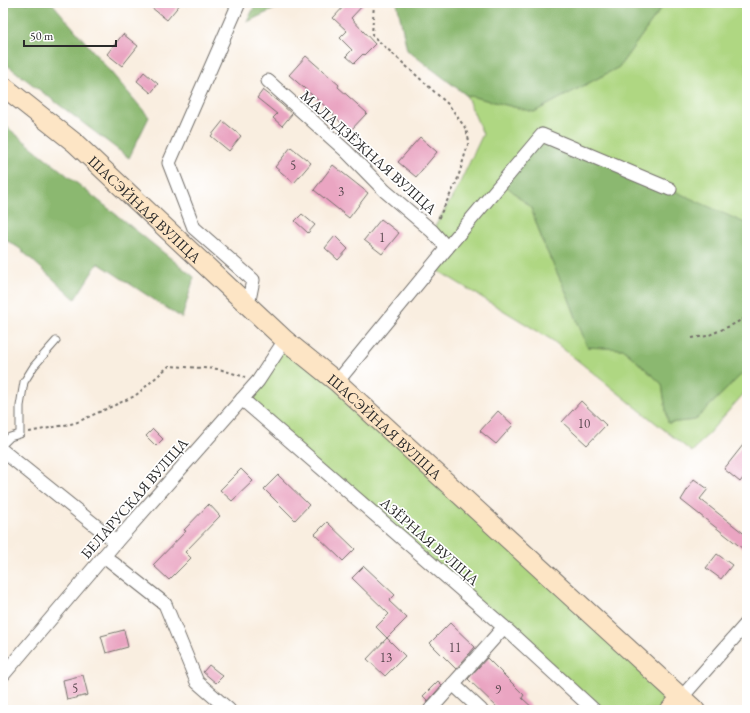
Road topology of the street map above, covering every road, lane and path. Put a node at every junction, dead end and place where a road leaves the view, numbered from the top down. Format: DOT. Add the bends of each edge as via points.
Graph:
graph roads {
  1 [pos="239,3"];
  2 [pos="374,3"];
  3 [pos="268,82"];
  4 [pos="3,86"];
  5 [pos="670,189"];
  6 [pos="432,231"];
  7 [pos="447,248"];
  8 [pos="248,305"];
  9 [pos="747,317"];
  10 [pos="692,338"];
  11 [pos="285,340"];
  12 [pos="56,341"];
  13 [pos="258,381"];
  14 [pos="338,382"];
  15 [pos="242,399"];
  16 [pos="20,434"];
  17 [pos="3,444"];
  18 [pos="3,451"];
  19 [pos="116,542"];
  20 [pos="104,556"];
  21 [pos="747,623"];
  22 [pos="504,626"];
  23 [pos="3,675"];
  24 [pos="453,684"];
  25 [pos="682,706"];
  26 [pos="229,710"];
  27 [pos="430,710"];
  28 [pos="481,710"];
  29 [pos="594,710"];
  1 -- 8 [label="street" via="169,164 194,228 253,280"];
  2 -- 6 [label="path" via="372,35 449,105 466,129 468,141 457,181"];
  3 -- 6 [label="street, МАЛАДЗЁЖНАЯ ВУЛІЦА" via="346,151 384,191"];
  4 -- 8 [label="main road, ШАСЭЙНАЯ ВУЛІЦА" via="75,143"];
  5 -- 7 [label="street" via="542,136"];
  6 -- 7 [label="street, МАЛАДЗЁЖНАЯ ВУЛІЦА"];
  7 -- 14 [label="street"];
  8 -- 11 [label="main road, ШАСЭЙНАЯ ВУЛІЦА"];
  9 -- 10 [label="path" via="707,336"];
  11 -- 13 [label="street, БЕЛАРУСКАЯ ВУЛІЦА"];
  11 -- 14 [label="main road, ШАСЭЙНАЯ ВУЛІЦА"];
  12 -- 16 [label="lane" via="24,382 20,406"];
  13 -- 15 [label="street, БЕЛАРУСКАЯ ВУЛІЦА"];
  13 -- 16 [label="path" via="220,369 169,366 136,396 75,423"];
  14 -- 25 [label="main road, ШАСЭЙНАЯ ВУЛІЦА"];
  15 -- 19 [label="street, БЕЛАРУСКАЯ ВУЛІЦА"];
  15 -- 22 [label="street, АЗЁРНАЯ ВУЛІЦА"];
  16 -- 17 [label="lane" via="10,437"];
  18 -- 19 [label="street"];
  19 -- 20 [label="street, БЕЛАРУСКАЯ ВУЛІЦА"];
  20 -- 23 [label="street, БЕЛАРУСКАЯ ВУЛІЦА"];
  20 -- 26 [label="street" via="165,604 197,682"];
  21 -- 25 [label="street"];
  22 -- 24 [label="street"];
  22 -- 29 [label="street, АЗЁРНАЯ ВУЛІЦА"];
  24 -- 27 [label="street"];
  24 -- 28 [label="street"];
}
